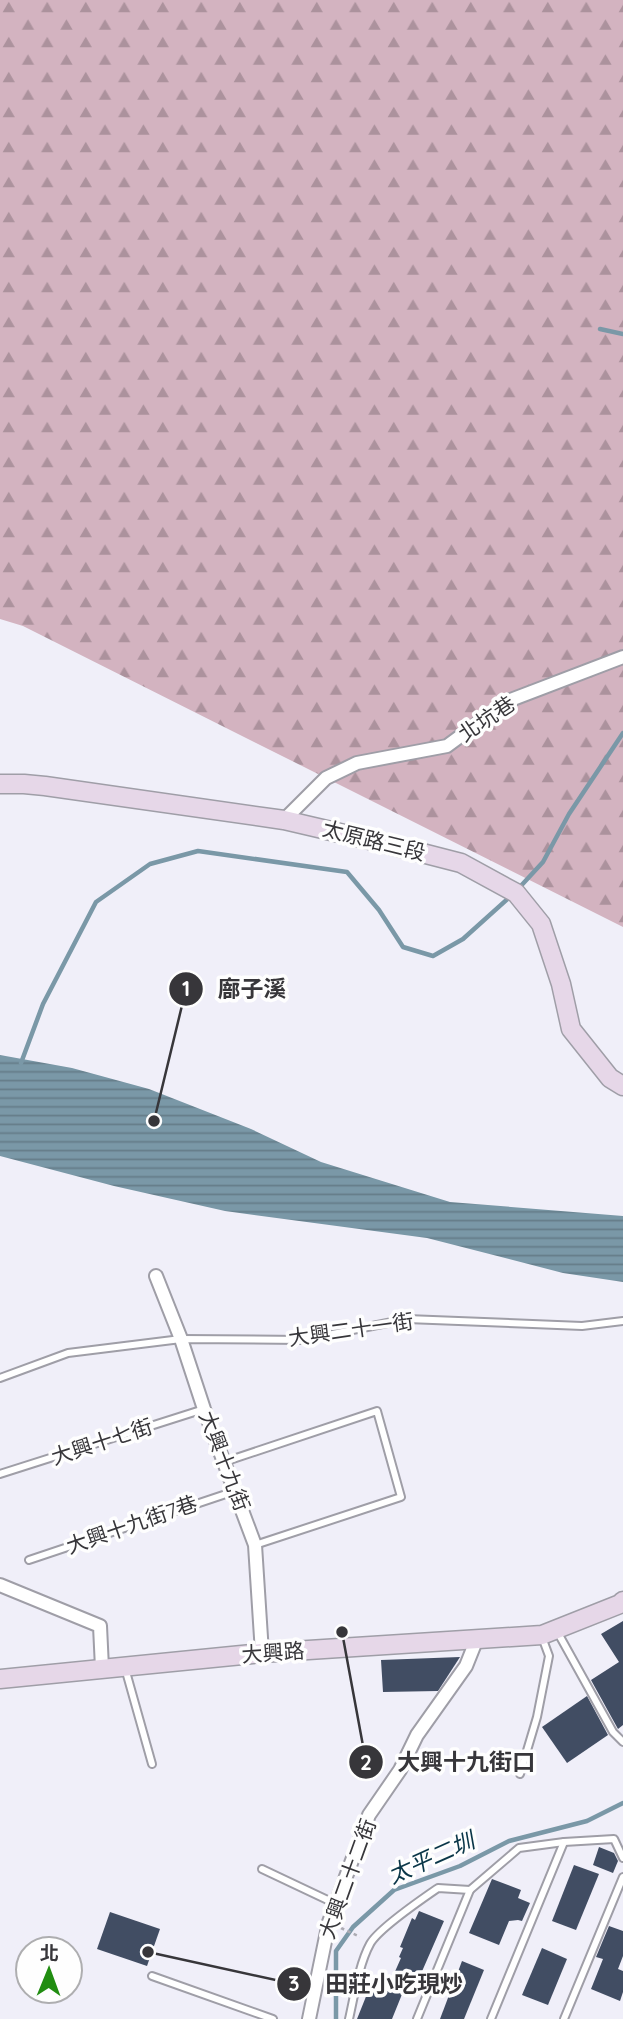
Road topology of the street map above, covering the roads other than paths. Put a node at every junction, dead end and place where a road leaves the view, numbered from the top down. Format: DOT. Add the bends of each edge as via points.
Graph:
graph roads {
  1 [pos="623,657"];
  2 [pos="0,784"];
  3 [pos="284,820"];
  4 [pos="623,1086"];
  5 [pos="156,1276"];
  6 [pos="623,1321"];
  7 [pos="181,1339"];
  8 [pos="0,1378"];
  9 [pos="204,1409"];
  10 [pos="224,1462"];
  11 [pos="0,1475"];
  12 [pos="235,1491"];
  13 [pos="255,1545"];
  14 [pos="29,1560"];
  15 [pos="0,1586"];
  16 [pos="622,1605"];
  17 [pos="549,1633"];
  18 [pos="475,1641"];
  19 [pos="262,1653"];
  20 [pos="124,1666"];
  21 [pos="102,1668"];
  22 [pos="0,1679"];
  23 [pos="623,1742"];
  24 [pos="152,1764"];
  25 [pos="520,1774"];
  26 [pos="564,1843"];
  27 [pos="623,1858"];
  28 [pos="262,1869"];
  29 [pos="623,1877"];
  30 [pos="470,1890"];
  31 [pos="337,1904"];
  32 [pos="152,1976"];
  33 [pos="273,2019"];
  34 [pos="309,2019"];
  35 [pos="349,2019"];
  36 [pos="417,2019"];
  37 [pos="491,2019"];
  38 [pos="564,2019"];
  1 -- 3 [label="street, 北坑巷" via="508,701 447,746 357,763 326,778"];
  2 -- 3 [label="main road, 太原路三段" via="45,786"];
  3 -- 4 [label="main road, 太原路三段" via="461,863 511,890 541,924 571,1029 610,1078"];
  5 -- 7 [label="street, 大興十九街"];
  6 -- 7 [label="lane, 大興二十一街" via="582,1326 407,1319 303,1340"];
  7 -- 8 [label="lane, 大興二十一街" via="68,1353"];
  7 -- 9 [label="street, 大興十九街"];
  9 -- 10 [label="street, 大興十九街"];
  9 -- 11 [label="lane, 大興十七街"];
  10 -- 12 [label="street, 大興十九街"];
  10 -- 13 [label="lane" via="377,1411 401,1497"];
  12 -- 13 [label="street, 大興十九街"];
  12 -- 14 [label="lane, 大興十九街7巷"];
  13 -- 19 [label="street, 大興十九街"];
  15 -- 21 [label="street" via="100,1626"];
  16 -- 17 [label="main road, 大興路"];
  17 -- 18 [label="main road, 大興路"];
  17 -- 23 [label="lane"];
  17 -- 25 [label="lane" via="537,1717"];
  18 -- 19 [label="main road, 大興路"];
  18 -- 31 [label="street, 大興二十二街" via="466,1666 369,1815"];
  19 -- 20 [label="main road, 大興路"];
  20 -- 21 [label="main road, 大興路"];
  20 -- 24 [label="lane"];
  21 -- 22 [label="main road, 大興路"];
  26 -- 27 [label="lane" via="614,1839"];
  26 -- 30 [label="lane" via="519,1848"];
  26 -- 37 [label="lane"];
  28 -- 31 [label="lane"];
  29 -- 38 [label="lane"];
  30 -- 35 [label="lane" via="438,1888 370,1942"];
  30 -- 36 [label="lane"];
  31 -- 34 [label="street, 大興二十二街" via="329,1922"];
  32 -- 33 [label="lane"];
}
